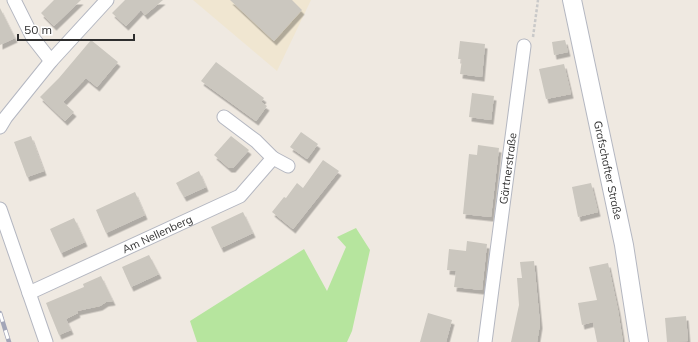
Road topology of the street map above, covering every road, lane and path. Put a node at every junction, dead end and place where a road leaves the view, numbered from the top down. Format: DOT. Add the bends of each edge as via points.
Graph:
graph roads {
  1 [pos="14,0"];
  2 [pos="107,0"];
  3 [pos="538,0"];
  4 [pos="572,0"];
  5 [pos="524,46"];
  6 [pos="51,61"];
  7 [pos="224,117"];
  8 [pos="0,127"];
  9 [pos="273,158"];
  10 [pos="288,166"];
  11 [pos="0,209"];
  12 [pos="29,293"];
  13 [pos="46,342"];
  14 [pos="485,342"];
  15 [pos="639,342"];
  1 -- 6 [label="street" via="33,38"];
  2 -- 6 [label="street"];
  3 -- 5 [label="path" via="533,39"];
  4 -- 15 [label="main road, Grafschafter Straße" via="624,245"];
  5 -- 14 [label="street, Gärtnerstraße"];
  6 -- 8 [label="street"];
  7 -- 9 [label="street" via="256,141"];
  9 -- 10 [label="street"];
  9 -- 12 [label="street, Am Nellenberg" via="240,196"];
  11 -- 12 [label="street"];
  12 -- 13 [label="street"];
}
